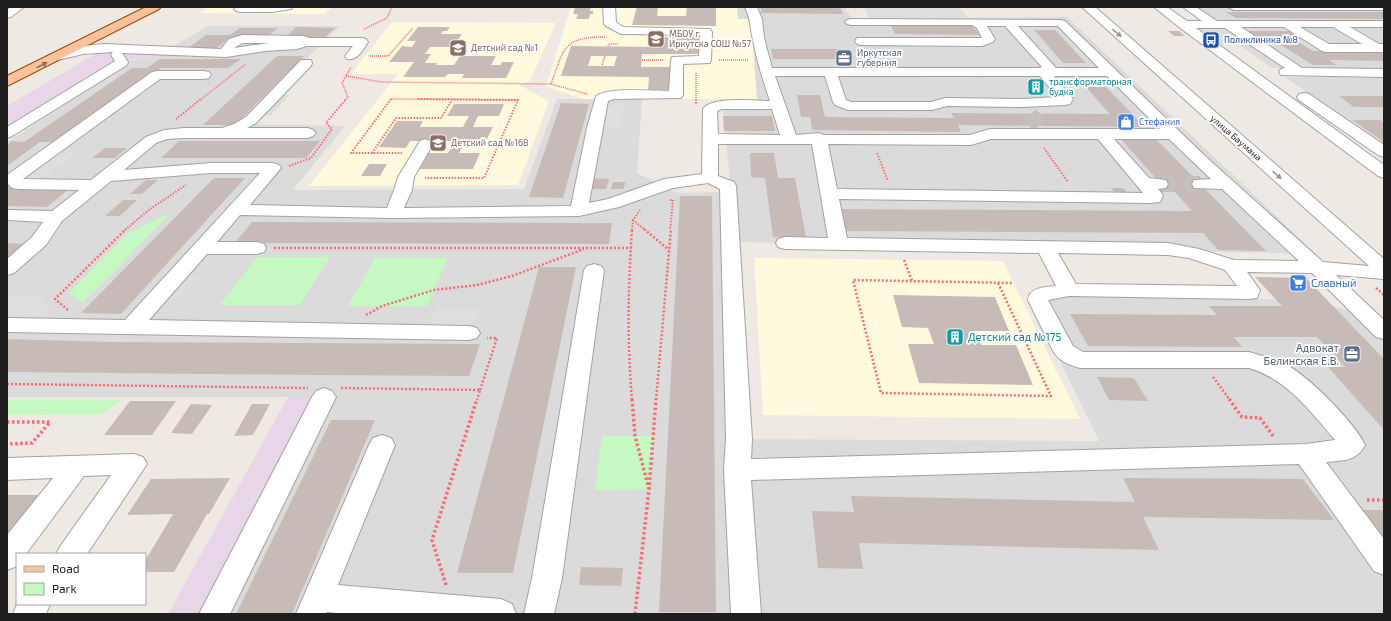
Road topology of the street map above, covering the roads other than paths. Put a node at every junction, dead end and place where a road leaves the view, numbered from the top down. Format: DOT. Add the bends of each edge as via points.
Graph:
graph roads {
  1 [pos="18,7"];
  2 [pos="132,7"];
  3 [pos="155,7"];
  4 [pos="244,7"];
  5 [pos="287,7"];
  6 [pos="751,7"];
  7 [pos="1088,7"];
  8 [pos="1160,7"];
  9 [pos="1189,7"];
  10 [pos="1234,7"];
  11 [pos="1353,7"];
  12 [pos="1384,7"];
  13 [pos="606,8"];
  14 [pos="7,16"];
  15 [pos="974,22"];
  16 [pos="1010,23"];
  17 [pos="1214,24"];
  18 [pos="1228,24"];
  19 [pos="1286,24"];
  20 [pos="1335,24"];
  21 [pos="1384,24"];
  22 [pos="1183,25"];
  23 [pos="600,27"];
  24 [pos="106,31"];
  25 [pos="647,32"];
  26 [pos="608,37"];
  27 [pos="861,41"];
  28 [pos="267,43"];
  29 [pos="1230,45"];
  30 [pos="104,48"];
  31 [pos="1381,48"];
  32 [pos="123,52"];
  33 [pos="226,53"];
  34 [pos="30,56"];
  35 [pos="58,56"];
  36 [pos="351,61"];
  37 [pos="869,61"];
  38 [pos="306,63"];
  39 [pos="830,71"];
  40 [pos="1047,71"];
  41 [pos="767,72"];
  42 [pos="1110,72"];
  43 [pos="1247,72"];
  44 [pos="1272,72"];
  45 [pos="1299,72"];
  46 [pos="1384,73"];
  47 [pos="204,75"];
  48 [pos="7,82"];
  49 [pos="779,104"];
  50 [pos="7,118"];
  51 [pos="223,132"];
  52 [pos="308,132"];
  53 [pos="7,133"];
  54 [pos="1102,134"];
  55 [pos="1173,134"];
  56 [pos="789,138"];
  57 [pos="819,138"];
  58 [pos="710,139"];
  59 [pos="425,144"];
  60 [pos="1384,152"];
  61 [pos="1384,173"];
  62 [pos="710,178"];
  63 [pos="101,181"];
  64 [pos="1200,184"];
  65 [pos="1226,184"];
  66 [pos="830,194"];
  67 [pos="579,211"];
  68 [pos="233,212"];
  69 [pos="393,213"];
  70 [pos="7,216"];
  71 [pos="56,217"];
  72 [pos="785,243"];
  73 [pos="839,245"];
  74 [pos="202,248"];
  75 [pos="257,248"];
  76 [pos="1045,248"];
  77 [pos="590,259"];
  78 [pos="1232,266"];
  79 [pos="1317,267"];
  80 [pos="7,269"];
  81 [pos="1384,269"];
  82 [pos="1384,273"];
  83 [pos="1069,290"];
  84 [pos="7,326"];
  85 [pos="131,328"];
  86 [pos="1384,332"];
  87 [pos="469,333"];
  88 [pos="324,391"];
  89 [pos="382,445"];
  90 [pos="1296,454"];
  91 [pos="77,466"];
  92 [pos="7,469"];
  93 [pos="738,470"];
  94 [pos="72,553"];
  95 [pos="7,557"];
  96 [pos="1384,562"];
  97 [pos="34,605"];
  98 [pos="314,606"];
  99 [pos="28,614"];
  100 [pos="214,614"];
  101 [pos="502,614"];
  102 [pos="539,614"];
  103 [pos="746,614"];
  1 -- 14 [label="street"];
  2 -- 34 [label="main road"];
  3 -- 24 [label="main road"];
  4 -- 5 [label="street" via="240,9"];
  6 -- 41 [label="street"];
  7 -- 81 [label="street, улица Баумана, one-way"];
  8 -- 22 [label="street"];
  9 -- 17 [label="street"];
  10 -- 11 [label="street"];
  11 -- 12 [label="street"];
  13 -- 23 [label="street"];
  13 -- 25 [label="street" via="610,24 615,28"];
  15 -- 16 [label="street"];
  15 -- 27 [label="street" via="849,18"];
  15 -- 27 [label="street" via="981,26 990,39 970,42"];
  16 -- 40 [label="street"];
  16 -- 42 [label="street" via="1061,23"];
  17 -- 18 [label="street"];
  17 -- 22 [label="street"];
  18 -- 19 [label="street"];
  18 -- 45 [label="street"];
  19 -- 20 [label="street"];
  19 -- 31 [label="street" via="1326,48"];
  20 -- 21 [label="street"];
  20 -- 31 [label="street"];
  22 -- 43 [label="street"];
  24 -- 30 [label="street" via="99,36 97,42"];
  24 -- 35 [label="main road"];
  25 -- 26 [label="street" via="648,36"];
  25 -- 67 [label="street" via="706,32 705,60 677,60 676,95 614,95 601,99"];
  27 -- 37 [label="street"];
  28 -- 33 [label="street" via="246,52"];
  28 -- 33 [label="street" via="242,39 228,47"];
  28 -- 36 [label="street" via="304,40 362,42"];
  29 -- 44 [label="street"];
  30 -- 32 [label="street"];
  30 -- 35 [label="street"];
  32 -- 33 [label="street"];
  32 -- 50 [label="street"];
  32 -- 53 [label="street" via="122,62"];
  48 -- 35 [label="main road, one-way"];
  37 -- 39 [label="street"];
  37 -- 40 [label="street"];
  38 -- 51 [label="street" via="251,120"];
  39 -- 40 [label="street" via="840,102 848,106 932,106 946,102 1026,108 1065,101"];
  39 -- 41 [label="street"];
  40 -- 42 [label="street"];
  41 -- 49 [label="street"];
  42 -- 55 [label="street"];
  43 -- 44 [label="street"];
  43 -- 61 [label="street"];
  44 -- 45 [label="street"];
  44 -- 60 [label="street"];
  45 -- 46 [label="street"];
  47 -- 63 [label="street" via="157,75 12,179 18,184"];
  49 -- 56 [label="street"];
  49 -- 58 [label="street" via="713,106 710,108"];
  51 -- 52 [label="street"];
  51 -- 63 [label="street" via="164,135 151,140"];
  54 -- 55 [label="street"];
  54 -- 57 [label="street" via="1039,131 990,134 971,140"];
  54 -- 66 [label="street" via="1152,183 1154,198"];
  55 -- 65 [label="street"];
  56 -- 57 [label="street"];
  56 -- 58 [label="street"];
  57 -- 66 [label="street"];
  58 -- 62 [label="street"];
  59 -- 69 [label="street" via="406,178"];
  62 -- 67 [label="street" via="670,183 613,203"];
  62 -- 93 [label="street" via="728,186"];
  63 -- 68 [label="street" via="211,168 273,168"];
  63 -- 71 [label="street"];
  64 -- 65 [label="street"];
  65 -- 79 [label="street"];
  66 -- 73 [label="street"];
  67 -- 69 [label="street"];
  68 -- 69 [label="street"];
  68 -- 74 [label="street"];
  70 -- 71 [label="street"];
  71 -- 80 [label="street" via="39,241"];
  72 -- 73 [label="street"];
  73 -- 76 [label="street"];
  74 -- 75 [label="street"];
  74 -- 85 [label="street"];
  76 -- 78 [label="street" via="1168,249 1192,253"];
  76 -- 83 [label="street"];
  77 -- 102 [label="street" via="547,578"];
  78 -- 79 [label="street"];
  78 -- 83 [label="street" via="1250,293"];
  79 -- 82 [label="street"];
  79 -- 86 [label="street"];
  83 -- 90 [label="street" via="1043,294 1038,300 1064,351 1080,360 1249,360 1260,362 1294,380 1352,445 1348,449"];
  84 -- 85 [label="street"];
  85 -- 87 [label="street"];
  88 -- 100 [label="street"];
  89 -- 98 [label="street"];
  90 -- 93 [label="street"];
  90 -- 96 [label="street"];
  91 -- 92 [label="street"];
  91 -- 94 [label="street" via="134,464"];
  91 -- 95 [label="street"];
  93 -- 103 [label="street"];
  97 -- 99 [label="street"];
  98 -- 101 [label="street" via="453,609"];
}
